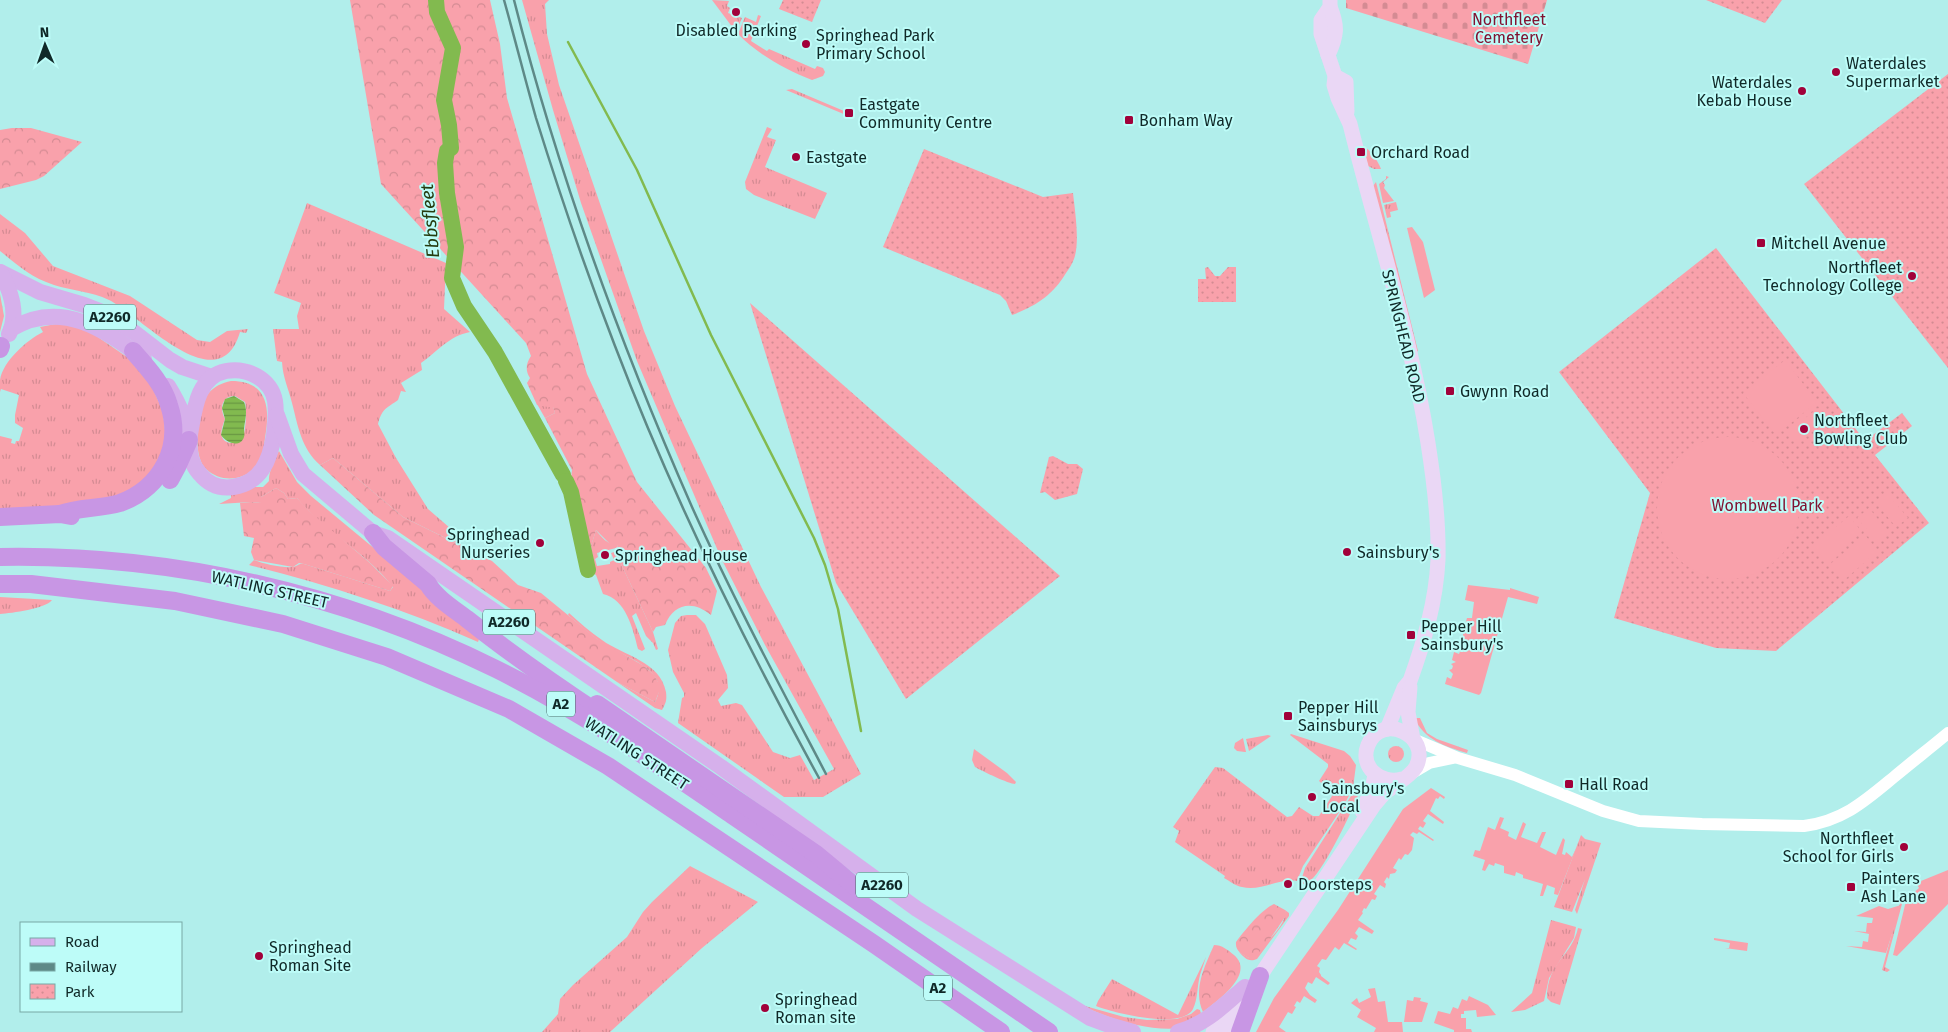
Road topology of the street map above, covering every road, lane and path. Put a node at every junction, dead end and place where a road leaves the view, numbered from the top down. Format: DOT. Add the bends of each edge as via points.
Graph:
graph roads {
  1 [pos="1330,4"];
  2 [pos="0,272"];
  3 [pos="11,329"];
  4 [pos="0,347"];
  5 [pos="133,351"];
  6 [pos="212,377"];
  7 [pos="276,415"];
  8 [pos="189,440"];
  9 [pos="60,514"];
  10 [pos="0,517"];
  11 [pos="372,533"];
  12 [pos="0,557"];
  13 [pos="0,584"];
  14 [pos="1410,681"];
  15 [pos="1387,729"];
  16 [pos="1948,733"];
  17 [pos="1414,739"];
  18 [pos="1458,758"];
  19 [pos="1371,770"];
  20 [pos="1407,776"];
  21 [pos="1260,976"];
  22 [pos="1245,987"];
  23 [pos="1018,1011"];
  24 [pos="1001,1032"];
  25 [pos="1049,1032"];
  26 [pos="1133,1032"];
  27 [pos="1178,1032"];
  28 [pos="1212,1032"];
  29 [pos="1225,1032"];
  30 [pos="1240,1032"];
  1 -- 14 [label="main road, SPRINGHEAD ROAD" via="1336,39 1328,55 1334,86 1347,116 1402,317 1431,467 1438,560 1428,625"];
  2 -- 3 [label="main road" via="12,299"];
  2 -- 6 [label="main road, A2260" via="40,292 102,312 170,360"];
  3 -- 4 [label="main road"];
  3 -- 5 [label="main road, A2260" via="32,319 63,316 90,325"];
  5 -- 8 [label="main road, A2260" via="162,377 175,397"];
  5 -- 9 [label="highway" via="156,380 169,404 173,429 168,458 156,480 138,494 110,506"];
  6 -- 7 [label="main road" via="236,370 255,374 272,392"];
  6 -- 8 [label="main road" via="200,391"];
  7 -- 8 [label="main road" via="266,465 254,479 238,486 210,484 195,469"];
  7 -- 11 [label="main road, A2260" via="291,454 303,474"];
  8 -- 9 [label="highway" via="168,482 158,494 138,508 105,517"];
  9 -- 10 [label="highway"];
  11 -- 23 [label="highway" via="432,591 535,671 843,877"];
  11 -- 26 [label="main road, A2260" via="388,538 676,736 925,915 1090,1018"];
  12 -- 23 [label="highway, WATLING STREET / A2" via="112,560 227,577 338,605 446,645 530,686 633,749"];
  13 -- 24 [label="highway, WATLING STREET / A2" via="31,584 175,601 283,624 387,657 509,709 608,766"];
  14 -- 15 [label="main road, SPRINGHEAD ROAD"];
  14 -- 17 [label="main road, SPRINGHEAD ROAD" via="1408,712"];
  15 -- 17 [label="main road" via="1401,730"];
  15 -- 19 [label="main road" via="1370,741 1366,753"];
  16 -- 18 [label="street" via="1857,808 1834,820 1804,826 1640,821 1603,812 1515,775"];
  17 -- 18 [label="street"];
  17 -- 20 [label="main road" via="1418,756 1416,765"];
  18 -- 20 [label="street" via="1437,760"];
  19 -- 20 [label="main road" via="1388,781"];
  19 -- 22 [label="main road" via="1369,795 1358,818"];
  20 -- 21 [label="main road" via="1385,792 1374,805"];
  21 -- 29 [label="main road"];
  21 -- 30 [label="highway"];
  22 -- 27 [label="main road" via="1210,1018"];
  22 -- 28 [label="main road"];
  23 -- 25 [label="highway, WATLING STREET / A2"];
}
